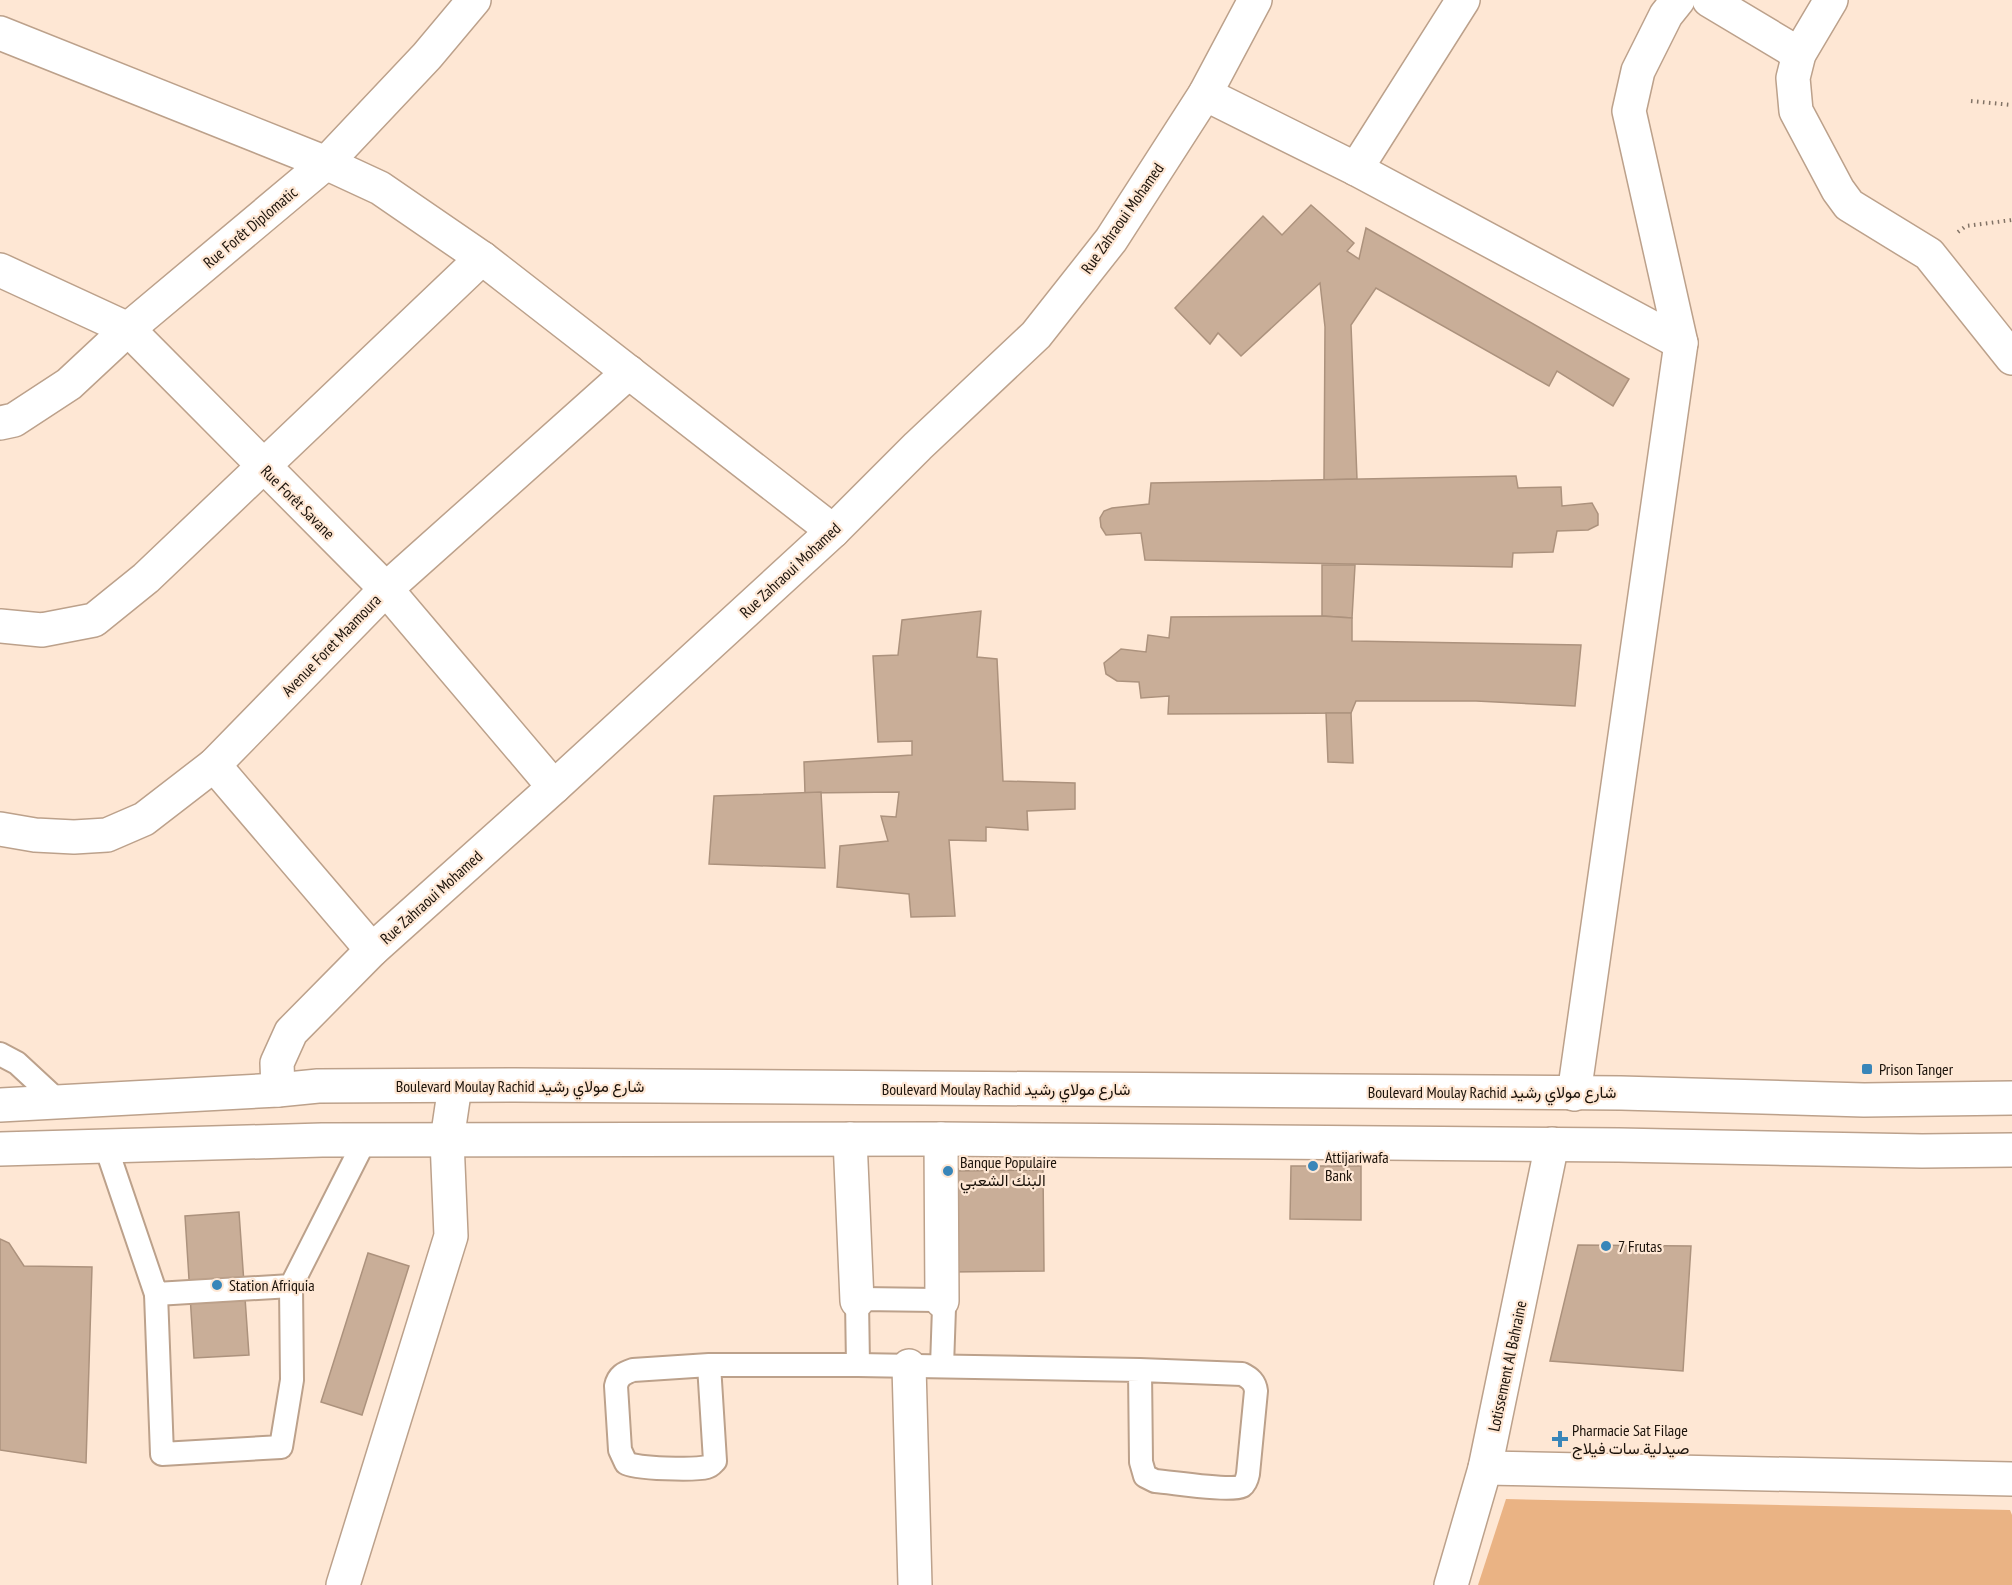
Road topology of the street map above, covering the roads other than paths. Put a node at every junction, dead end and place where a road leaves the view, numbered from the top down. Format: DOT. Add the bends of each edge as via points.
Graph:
graph roads {
  1 [pos="474,0"];
  2 [pos="1255,0"];
  3 [pos="1463,0"];
  4 [pos="1678,0"];
  5 [pos="1709,0"];
  6 [pos="1831,0"];
  7 [pos="0,33"];
  8 [pos="1799,54"];
  9 [pos="1204,94"];
  10 [pos="326,163"];
  11 [pos="1356,169"];
  12 [pos="482,258"];
  13 [pos="0,270"];
  14 [pos="128,329"];
  15 [pos="1682,343"];
  16 [pos="2012,358"];
  17 [pos="629,372"];
  18 [pos="0,423"];
  19 [pos="262,466"];
  20 [pos="833,531"];
  21 [pos="386,589"];
  22 [pos="0,626"];
  23 [pos="214,765"];
  24 [pos="554,787"];
  25 [pos="0,829"];
  26 [pos="372,950"];
  27 [pos="0,1054"];
  28 [pos="455,1086"];
  29 [pos="278,1090"];
  30 [pos="1574,1094"];
  31 [pos="2012,1098"];
  32 [pos="58,1101"];
  33 [pos="0,1105"];
  34 [pos="850,1139"];
  35 [pos="941,1139"];
  36 [pos="365,1140"];
  37 [pos="447,1140"];
  38 [pos="1552,1144"];
  39 [pos="106,1147"];
  40 [pos="0,1149"];
  41 [pos="2012,1150"];
  42 [pos="291,1286"];
  43 [pos="156,1294"];
  44 [pos="857,1301"];
  45 [pos="942,1301"];
  46 [pos="709,1365"];
  47 [pos="858,1365"];
  48 [pos="909,1366"];
  49 [pos="942,1366"];
  50 [pos="1140,1370"];
  51 [pos="1485,1468"];
  52 [pos="2012,1479"];
  53 [pos="345,1584"];
  54 [pos="915,1585"];
  55 [pos="1451,1585"];
  1 -- 10 [label="street, Rue Forêt Diplomatic"];
  2 -- 9 [label="street, Rue Zahraoui Mohamed"];
  3 -- 11 [label="street"];
  4 -- 15 [label="street" via="1666,15 1638,71 1629,111"];
  5 -- 8 [label="street"];
  6 -- 8 [label="street"];
  7 -- 10 [label="street"];
  8 -- 16 [label="street" via="1793,78 1796,111 1849,206 1929,254"];
  9 -- 11 [label="street"];
  9 -- 20 [label="street, Rue Zahraoui Mohamed" via="1111,240 1036,335"];
  10 -- 12 [label="street" via="380,188"];
  10 -- 14 [label="street, Rue Forêt Diplomatic"];
  11 -- 15 [label="street"];
  12 -- 17 [label="street"];
  12 -- 19 [label="street"];
  13 -- 14 [label="street, Rue Forêt Savane"];
  14 -- 18 [label="street, Rue Forêt Diplomatic" via="69,384 14,420"];
  14 -- 19 [label="street, Rue Forêt Savane"];
  15 -- 30 [label="street"];
  17 -- 20 [label="street"];
  17 -- 21 [label="street, Avenue Foret Maamoura"];
  19 -- 21 [label="street, Rue Forêt Savane"];
  19 -- 22 [label="street" via="146,578 94,620 42,630"];
  20 -- 24 [label="street, Rue Zahraoui Mohamed"];
  21 -- 23 [label="street, Avenue Foret Maamoura"];
  21 -- 24 [label="street, Rue Forêt Savane"];
  23 -- 25 [label="street, Avenue Foret Maamoura" via="144,819 107,835 35,835"];
  23 -- 26 [label="street"];
  24 -- 26 [label="street, Rue Zahraoui Mohamed"];
  26 -- 29 [label="street, Rue Zahraoui Mohamed" via="291,1032 277,1063"];
  27 -- 32 [label="lane" via="17,1063"];
  28 -- 29 [label="street, Boulevard Moulay Rachid شارع مولاي رشيد" via="318,1086"];
  28 -- 30 [label="street, Boulevard Moulay Rachid شارع مولاي رشيد"];
  28 -- 37 [label="street"];
  29 -- 32 [label="street, Boulevard Moulay Rachid شارع مولاي رشيد"];
  30 -- 31 [label="street, Boulevard Moulay Rachid شارع مولاي رشيد" via="1864,1100"];
  32 -- 33 [label="street, Boulevard Moulay Rachid شارع مولاي رشيد"];
  34 -- 35 [label="street"];
  34 -- 37 [label="street"];
  34 -- 44 [label="street"];
  35 -- 38 [label="street"];
  35 -- 45 [label="street"];
  36 -- 37 [label="street"];
  36 -- 39 [label="street"];
  36 -- 42 [label="lane"];
  37 -- 53 [label="street" via="451,1236"];
  38 -- 41 [label="street"];
  38 -- 51 [label="street, Lotissement Al Bahraine"];
  39 -- 40 [label="street"];
  39 -- 43 [label="lane"];
  42 -- 43 [label="lane"];
  42 -- 43 [label="lane" via="292,1380 280,1447 174,1454 162,1454"];
  44 -- 45 [label="lane"];
  44 -- 47 [label="lane"];
  45 -- 49 [label="lane"];
  46 -- 46 [label="lane" via="715,1461 699,1468 638,1467 626,1463 620,1450 617,1379 633,1370"];
  46 -- 47 [label="lane"];
  47 -- 48 [label="lane"];
  48 -- 49 [label="lane"];
  48 -- 54 [label="street"];
  49 -- 50 [label="lane"];
  50 -- 50 [label="lane" via="1249,1377 1256,1391 1248,1474 1243,1485 1228,1488 1155,1481 1145,1476 1141,1462"];
  51 -- 52 [label="street"];
  51 -- 55 [label="street, Lotissement Al Bahraine"];
}
